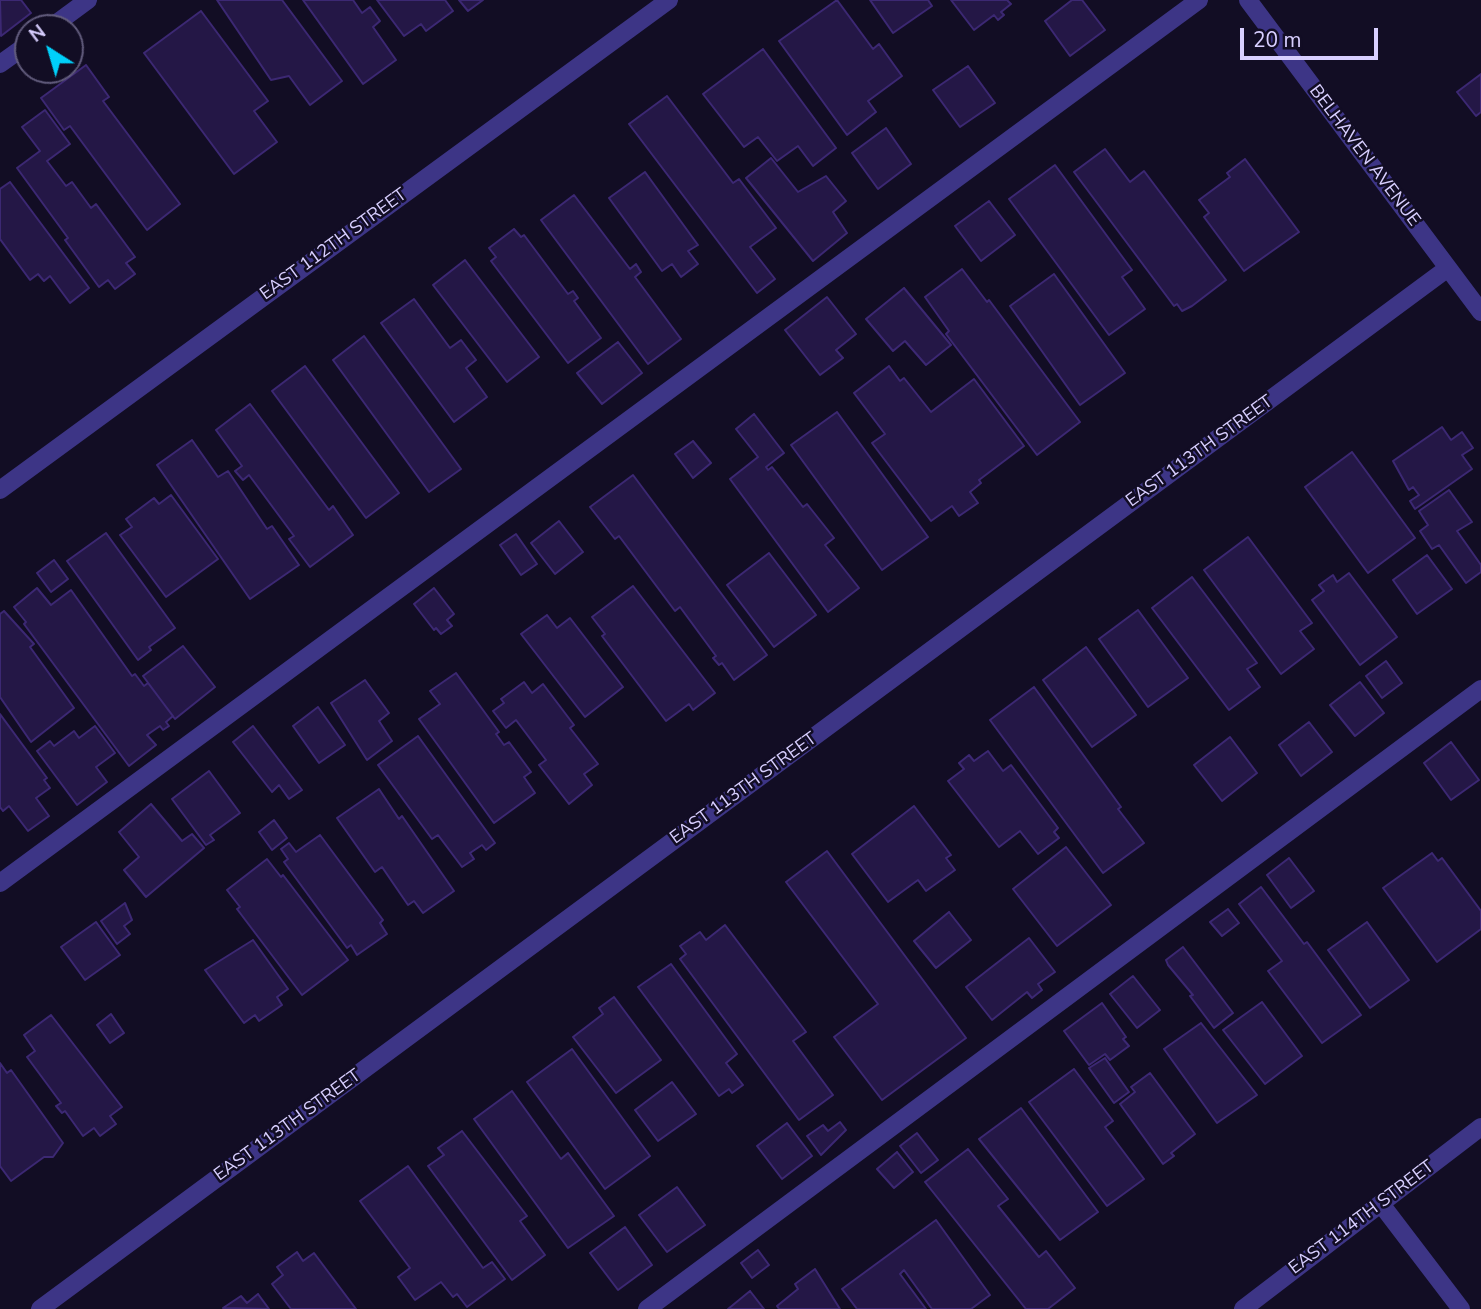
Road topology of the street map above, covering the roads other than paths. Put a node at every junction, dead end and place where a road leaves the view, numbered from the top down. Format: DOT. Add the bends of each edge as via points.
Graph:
graph roads {
  1 [pos="88,0"];
  2 [pos="669,0"];
  3 [pos="1199,0"];
  4 [pos="1248,0"];
  5 [pos="69,14"];
  6 [pos="1448,268"];
  7 [pos="1481,312"];
  8 [pos="0,490"];
  9 [pos="1481,689"];
  10 [pos="0,883"];
  11 [pos="1481,1127"];
  12 [pos="1381,1204"];
  13 [pos="40,1309"];
  14 [pos="647,1309"];
  15 [pos="1242,1309"];
  16 [pos="1461,1309"];
  1 -- 5 [label="street"];
  2 -- 8 [label="street, EAST 112TH STREET"];
  3 -- 10 [label="street"];
  4 -- 6 [label="street, BELHAVEN AVENUE"];
  6 -- 7 [label="street, BELHAVEN AVENUE"];
  6 -- 13 [label="street, EAST 113TH STREET"];
  9 -- 14 [label="street"];
  11 -- 12 [label="street, EAST 114TH STREET"];
  12 -- 15 [label="street, EAST 114TH STREET"];
  12 -- 16 [label="street"];
}
